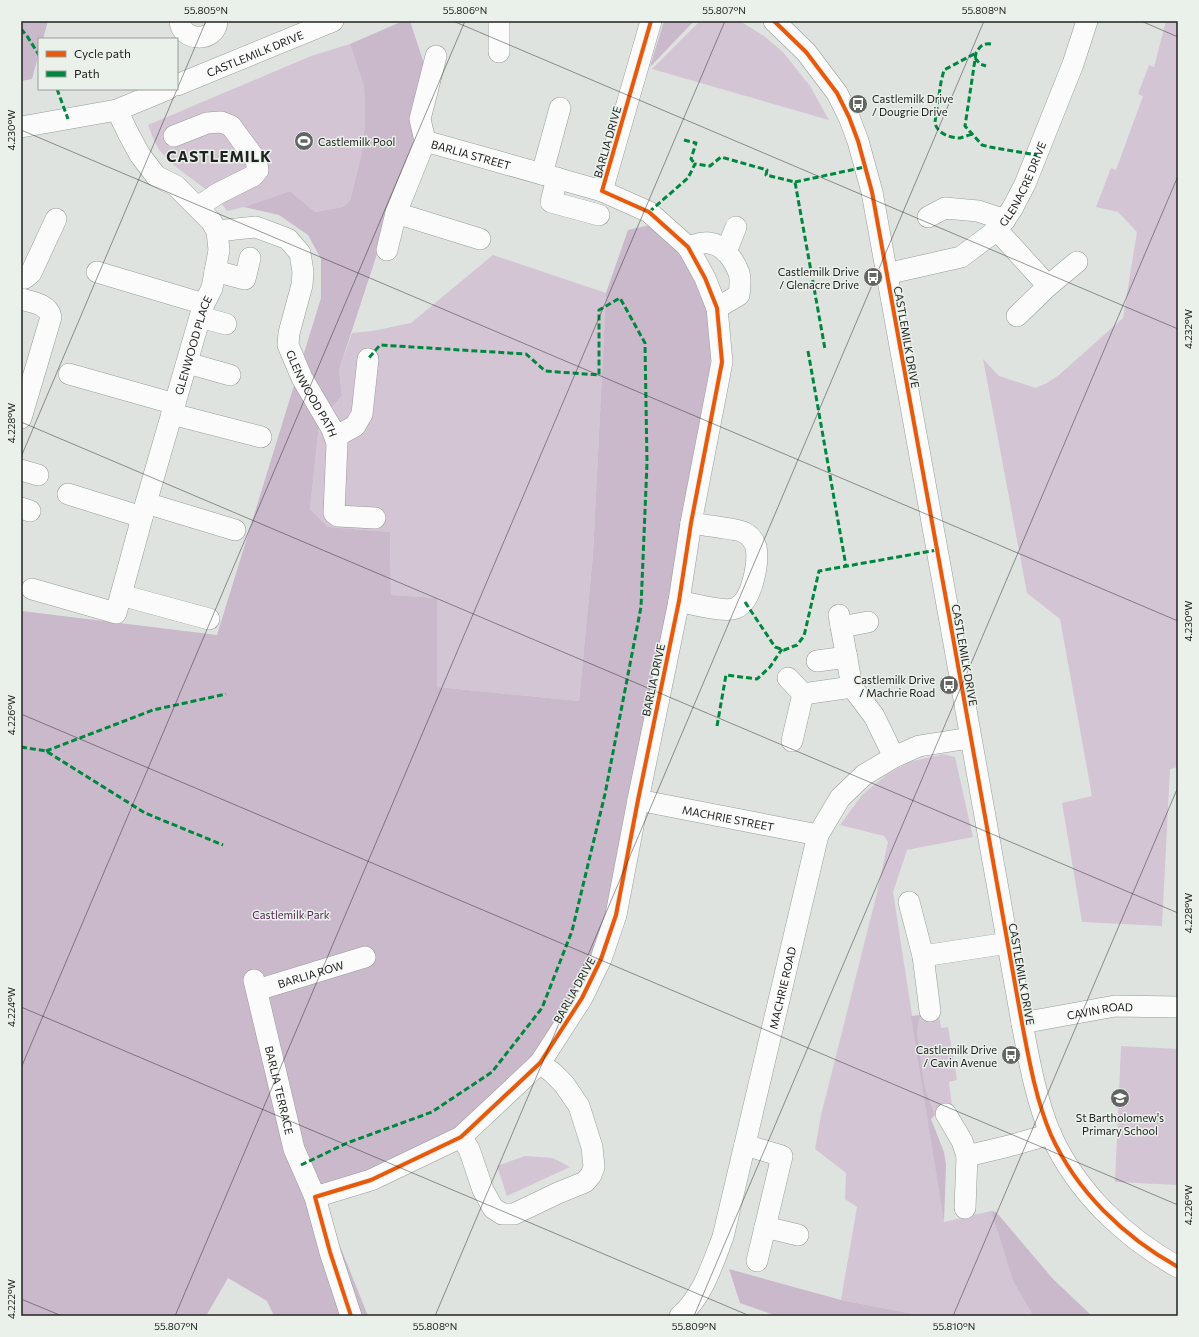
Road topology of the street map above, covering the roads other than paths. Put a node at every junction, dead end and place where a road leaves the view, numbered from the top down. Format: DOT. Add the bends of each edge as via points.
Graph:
graph roads {
  1 [pos="180,21"];
  2 [pos="217,21"];
  3 [pos="333,21"];
  4 [pos="499,21"];
  5 [pos="651,21"];
  6 [pos="774,21"];
  7 [pos="1087,21"];
  8 [pos="311,25"];
  9 [pos="203,37"];
  10 [pos="499,52"];
  11 [pos="436,56"];
  12 [pos="216,69"];
  13 [pos="178,85"];
  14 [pos="166,90"];
  15 [pos="560,108"];
  16 [pos="117,110"];
  17 [pos="21,127"];
  18 [pos="174,136"];
  19 [pos="424,141"];
  20 [pos="550,176"];
  21 [pos="602,191"];
  22 [pos="198,207"];
  23 [pos="396,213"];
  24 [pos="599,216"];
  25 [pos="928,217"];
  26 [pos="56,219"];
  27 [pos="1001,225"];
  28 [pos="736,226"];
  29 [pos="217,231"];
  30 [pos="480,239"];
  31 [pos="688,247"];
  32 [pos="387,250"];
  33 [pos="726,252"];
  34 [pos="250,258"];
  35 [pos="1077,262"];
  36 [pos="216,271"];
  37 [pos="97,272"];
  38 [pos="886,274"];
  39 [pos="21,276"];
  40 [pos="1048,286"];
  41 [pos="21,299"];
  42 [pos="717,308"];
  43 [pos="202,311"];
  44 [pos="1017,316"];
  45 [pos="226,324"];
  46 [pos="368,359"];
  47 [pos="187,363"];
  48 [pos="69,374"];
  49 [pos="230,375"];
  50 [pos="25,390"];
  51 [pos="173,409"];
  52 [pos="21,418"];
  53 [pos="334,437"];
  54 [pos="261,438"];
  55 [pos="68,494"];
  56 [pos="144,510"];
  57 [pos="375,518"];
  58 [pos="691,523"];
  59 [pos="235,530"];
  60 [pos="32,589"];
  61 [pos="679,601"];
  62 [pos="118,604"];
  63 [pos="209,619"];
  64 [pos="868,622"];
  65 [pos="847,656"];
  66 [pos="817,661"];
  67 [pos="788,678"];
  68 [pos="852,687"];
  69 [pos="803,694"];
  70 [pos="970,738"];
  71 [pos="792,741"];
  72 [pos="894,757"];
  73 [pos="638,800"];
  74 [pos="818,835"];
  75 [pos="909,902"];
  76 [pos="1008,943"];
  77 [pos="923,956"];
  78 [pos="365,957"];
  79 [pos="256,985"];
  80 [pos="1178,1007"];
  81 [pos="930,1011"];
  82 [pos="1022,1023"];
  83 [pos="540,1063"];
  84 [pos="946,1114"];
  85 [pos="1051,1134"];
  86 [pos="461,1137"];
  87 [pos="745,1145"];
  88 [pos="967,1156"];
  89 [pos="315,1197"];
  90 [pos="964,1208"];
  91 [pos="765,1227"];
  92 [pos="798,1235"];
  93 [pos="1174,1259"];
  94 [pos="757,1261"];
  95 [pos="690,1313"];
  96 [pos="351,1316"];
  1 -- 9 [label="street" via="185,32 193,37"];
  2 -- 9 [label="street" via="212,33"];
  3 -- 8 [label="street, CASTLEMILK DRIVE"];
  4 -- 10 [label="street"];
  5 -- 21 [label="street, BARLIA DRIVE"];
  6 -- 38 [label="street, CASTLEMILK DRIVE" via="806,52 823,73 849,117 872,192"];
  7 -- 27 [label="street, GLENACRE DRIVE" via="1073,64 1028,178"];
  8 -- 12 [label="street, CASTLEMILK DRIVE"];
  9 -- 12 [label="street"];
  11 -- 19 [label="street, BARLIA STREET" via="420,119"];
  12 -- 13 [label="street, CASTLEMILK DRIVE"];
  14 -- 16 [label="street"];
  15 -- 20 [label="street"];
  16 -- 17 [label="street"];
  16 -- 22 [label="street" via="140,156 156,176 176,186"];
  18 -- 22 [label="street" via="207,123 221,122 230,126 256,160 258,170 253,176"];
  19 -- 20 [label="street, BARLIA STREET"];
  19 -- 23 [label="street"];
  20 -- 21 [label="street, BARLIA STREET"];
  20 -- 24 [label="street" via="551,202"];
  21 -- 31 [label="street, BARLIA DRIVE" via="649,212"];
  22 -- 29 [label="street"];
  23 -- 30 [label="street"];
  23 -- 32 [label="street"];
  25 -- 27 [label="street" via="945,208 978,211"];
  26 -- 39 [label="street" via="32,273 25,278"];
  27 -- 38 [label="street, GLENACRE DRIVE" via="961,257"];
  27 -- 40 [label="street"];
  28 -- 33 [label="street"];
  29 -- 36 [label="street, GLENWOOD PLACE" via="219,250"];
  29 -- 53 [label="street, GLENWOOD PATH" via="256,227 288,239 300,253 302,285 288,345 302,378"];
  31 -- 33 [label="street" via="711,243"];
  31 -- 42 [label="street, BARLIA DRIVE" via="705,278"];
  33 -- 42 [label="street" via="739,274 739,295"];
  34 -- 36 [label="street" via="245,278"];
  35 -- 40 [label="street"];
  36 -- 43 [label="street, GLENWOOD PLACE"];
  37 -- 43 [label="street"];
  38 -- 70 [label="street, CASTLEMILK DRIVE"];
  40 -- 44 [label="street"];
  41 -- 50 [label="street" via="45,307 51,317"];
  42 -- 58 [label="street, BARLIA DRIVE" via="722,362"];
  43 -- 45 [label="street"];
  43 -- 47 [label="street, GLENWOOD PLACE"];
  46 -- 53 [label="street" via="362,414 355,426"];
  47 -- 49 [label="street"];
  47 -- 51 [label="street, GLENWOOD PLACE"];
  48 -- 51 [label="street"];
  50 -- 52 [label="street"];
  51 -- 54 [label="street"];
  51 -- 56 [label="street, GLENWOOD PLACE"];
  53 -- 57 [label="street, GLENWOOD PATH" via="337,443 334,513 338,516"];
  55 -- 56 [label="street"];
  56 -- 59 [label="street"];
  56 -- 62 [label="street, GLENWOOD PLACE"];
  58 -- 61 [label="street, BARLIA DRIVE"];
  58 -- 61 [label="street" via="744,532 752,539 756,548 756,562 751,591 745,602 736,608 727,610"];
  60 -- 62 [label="street"];
  61 -- 73 [label="street, BARLIA DRIVE"];
  62 -- 63 [label="street"];
  64 -- 65 [label="street" via="840,621"];
  65 -- 66 [label="street"];
  65 -- 68 [label="street"];
  67 -- 69 [label="street"];
  68 -- 69 [label="street"];
  68 -- 72 [label="street" via="874,716"];
  69 -- 71 [label="street"];
  70 -- 72 [label="street, MACHRIE ROAD" via="919,746"];
  70 -- 76 [label="street, CASTLEMILK DRIVE"];
  72 -- 74 [label="street, MACHRIE ROAD" via="864,775 840,798"];
  73 -- 74 [label="street, MACHRIE STREET"];
  73 -- 83 [label="street, BARLIA DRIVE" via="616,915 601,959 582,998"];
  74 -- 87 [label="street, MACHRIE ROAD"];
  75 -- 77 [label="street"];
  76 -- 77 [label="street"];
  76 -- 82 [label="street, CASTLEMILK DRIVE"];
  77 -- 81 [label="street"];
  78 -- 79 [label="street, BARLIA ROW"];
  79 -- 89 [label="street, BARLIA TERRACE" via="294,1149"];
  80 -- 82 [label="street, CAVIN ROAD" via="1115,1006"];
  82 -- 85 [label="street, CASTLEMILK DRIVE" via="1032,1074"];
  83 -- 86 [label="street, BARLIA DRIVE"];
  83 -- 86 [label="street" via="564,1084 579,1106 592,1147 594,1167 584,1182 514,1214 502,1214 493,1208 483,1190 469,1149"];
  84 -- 88 [label="street" via="962,1141"];
  85 -- 88 [label="street"];
  85 -- 93 [label="street, CASTLEMILK DRIVE" via="1079,1182 1105,1213 1147,1248"];
  86 -- 89 [label="street, BARLIA DRIVE" via="371,1180"];
  87 -- 91 [label="street" via="782,1156"];
  87 -- 95 [label="street, MACHRIE ROAD" via="723,1237"];
  88 -- 90 [label="street"];
  89 -- 96 [label="street"];
  91 -- 92 [label="street"];
  91 -- 94 [label="street"];
}
